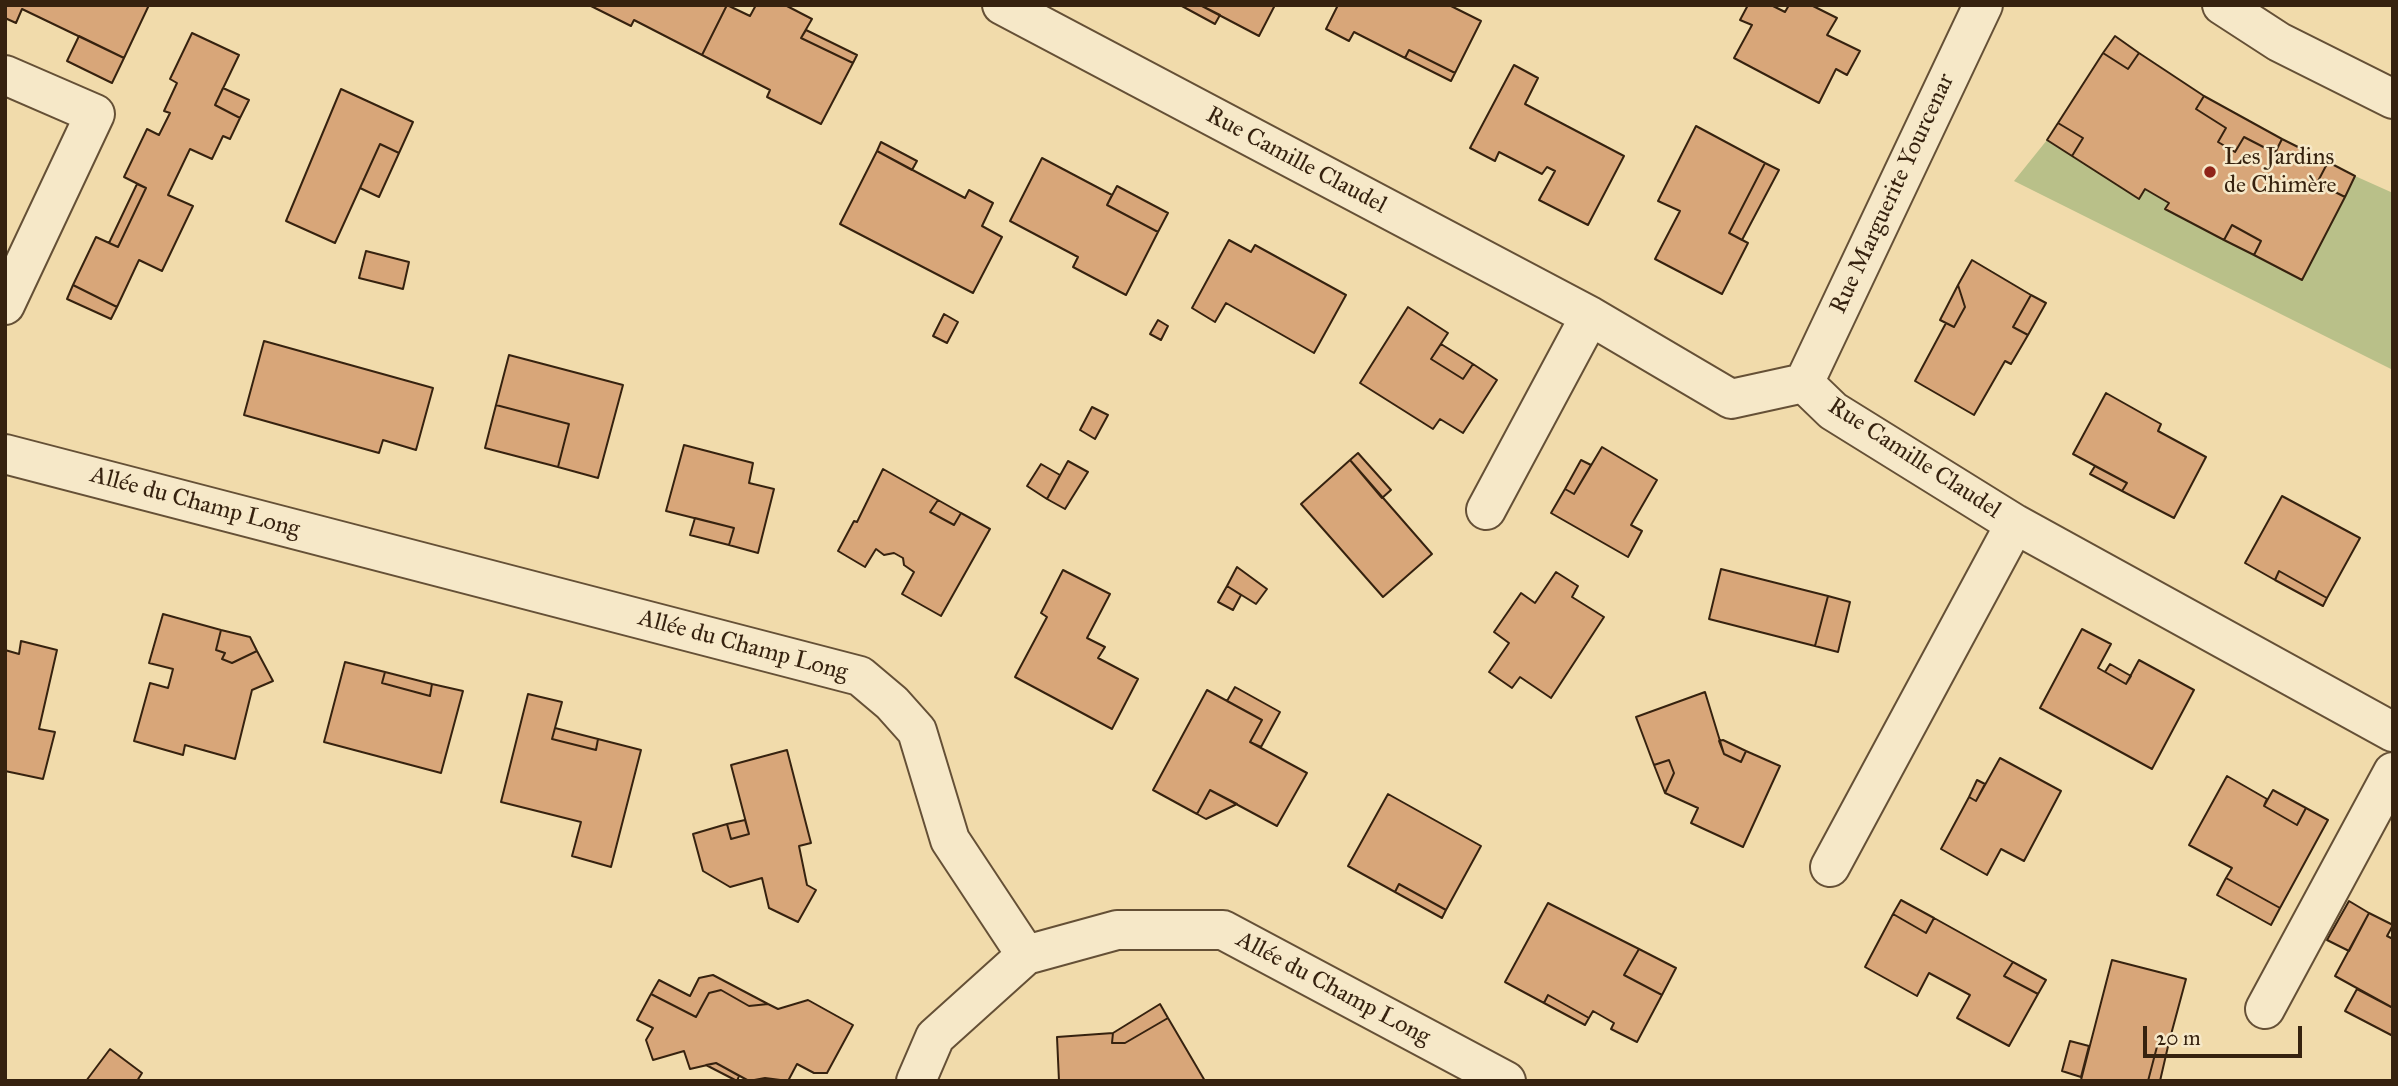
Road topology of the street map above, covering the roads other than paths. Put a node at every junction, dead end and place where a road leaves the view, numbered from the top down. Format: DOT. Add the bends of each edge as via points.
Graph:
graph roads {
  1 [pos="1002,5"];
  2 [pos="1983,5"];
  3 [pos="2222,5"];
  4 [pos="5,75"];
  5 [pos="2393,99"];
  6 [pos="9,287"];
  7 [pos="1590,316"];
  8 [pos="1804,383"];
  9 [pos="5,454"];
  10 [pos="1486,510"];
  11 [pos="2015,524"];
  12 [pos="2393,732"];
  13 [pos="2393,772"];
  14 [pos="1830,867"];
  15 [pos="1026,955"];
  16 [pos="2265,1009"];
  17 [pos="916,1081"];
  18 [pos="1506,1081"];
  1 -- 7 [label="street, Rue Camille Claudel"];
  2 -- 8 [label="street, Rue Marguerite Yourcenar"];
  3 -- 5 [label="street" via="2279,42"];
  4 -- 6 [label="street" via="95,114"];
  7 -- 8 [label="street, Rue Camille Claudel" via="1731,399"];
  7 -- 10 [label="street"];
  8 -- 11 [label="street, Rue Camille Claudel" via="1833,411"];
  9 -- 15 [label="street, Allée du Champ Long" via="860,676 918,731 950,840"];
  11 -- 12 [label="street, Rue Camille Claudel"];
  11 -- 14 [label="street, Rue Camille Claudel"];
  13 -- 16 [label="street"];
  15 -- 17 [label="street" via="935,1037"];
  15 -- 18 [label="street, Allée du Champ Long" via="1117,930 1223,930"];
}
